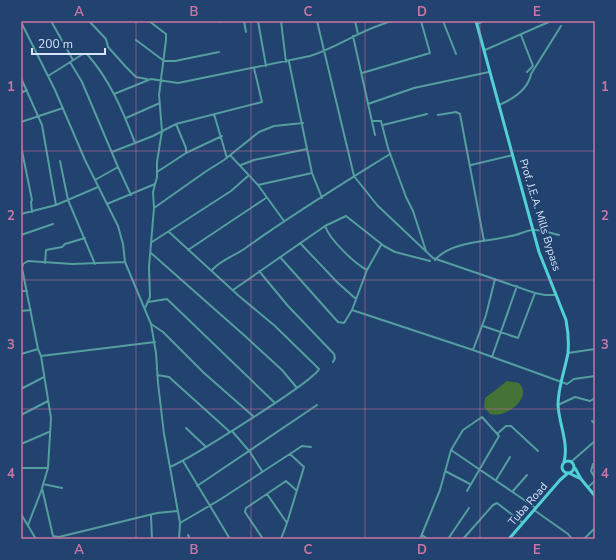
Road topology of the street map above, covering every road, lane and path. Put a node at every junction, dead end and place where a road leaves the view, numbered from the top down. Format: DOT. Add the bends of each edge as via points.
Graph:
graph roads {
  1 [pos="51,21"];
  2 [pos="89,21"];
  3 [pos="149,21"];
  4 [pos="244,21"];
  5 [pos="258,21"];
  6 [pos="281,21"];
  7 [pos="316,21"];
  8 [pos="355,21"];
  9 [pos="393,21"];
  10 [pos="421,21"];
  11 [pos="443,21"];
  12 [pos="484,21"];
  13 [pos="551,21"];
  14 [pos="21,22"];
  15 [pos="476,23"];
  16 [pos="561,26"];
  17 [pos="246,32"];
  18 [pos="358,34"];
  19 [pos="521,35"];
  20 [pos="353,36"];
  21 [pos="136,40"];
  22 [pos="484,51"];
  23 [pos="219,52"];
  24 [pos="324,52"];
  25 [pos="456,54"];
  26 [pos="73,60"];
  27 [pos="164,61"];
  28 [pos="70,62"];
  29 [pos="288,62"];
  30 [pos="266,66"];
  31 [pos="254,68"];
  32 [pos="489,72"];
  33 [pos="527,72"];
  34 [pos="362,73"];
  35 [pos="48,76"];
  36 [pos="21,78"];
  37 [pos="148,80"];
  38 [pos="162,80"];
  39 [pos="27,90"];
  40 [pos="21,92"];
  41 [pos="114,94"];
  42 [pos="160,103"];
  43 [pos="368,104"];
  44 [pos="499,105"];
  45 [pos="63,108"];
  46 [pos="214,114"];
  47 [pos="428,114"];
  48 [pos="438,115"];
  49 [pos="40,117"];
  50 [pos="126,118"];
  51 [pos="372,121"];
  52 [pos="21,122"];
  53 [pos="303,123"];
  54 [pos="176,124"];
  55 [pos="383,125"];
  56 [pos="162,131"];
  57 [pos="375,135"];
  58 [pos="222,136"];
  59 [pos="135,143"];
  60 [pos="21,146"];
  61 [pos="307,149"];
  62 [pos="112,152"];
  63 [pos="186,153"];
  64 [pos="390,154"];
  65 [pos="230,155"];
  66 [pos="513,155"];
  67 [pos="227,158"];
  68 [pos="60,161"];
  69 [pos="241,165"];
  70 [pos="471,165"];
  71 [pos="118,167"];
  72 [pos="157,172"];
  73 [pos="312,173"];
  74 [pos="248,176"];
  75 [pos="354,176"];
  76 [pos="95,180"];
  77 [pos="155,184"];
  78 [pos="258,185"];
  79 [pos="98,187"];
  80 [pos="131,194"];
  81 [pos="266,198"];
  82 [pos="322,198"];
  83 [pos="68,200"];
  84 [pos="107,204"];
  85 [pos="56,205"];
  86 [pos="154,208"];
  87 [pos="32,212"];
  88 [pos="21,214"];
  89 [pos="284,221"];
  90 [pos="53,224"];
  91 [pos="325,226"];
  92 [pos="532,230"];
  93 [pos="169,232"];
  94 [pos="559,234"];
  95 [pos="21,235"];
  96 [pos="85,238"];
  97 [pos="484,241"];
  98 [pos="152,242"];
  99 [pos="300,243"];
  100 [pos="382,245"];
  101 [pos="188,250"];
  102 [pos="151,253"];
  103 [pos="426,253"];
  104 [pos="280,257"];
  105 [pos="435,260"];
  106 [pos="430,261"];
  107 [pos="125,262"];
  108 [pos="45,263"];
  109 [pos="95,264"];
  110 [pos="22,268"];
  111 [pos="212,270"];
  112 [pos="367,270"];
  113 [pos="259,272"];
  114 [pos="495,279"];
  115 [pos="517,286"];
  116 [pos="27,290"];
  117 [pos="232,290"];
  118 [pos="21,291"];
  119 [pos="535,293"];
  120 [pos="556,294"];
  121 [pos="356,299"];
  122 [pos="148,302"];
  123 [pos="145,308"];
  124 [pos="21,310"];
  125 [pos="31,310"];
  126 [pos="352,310"];
  127 [pos="151,324"];
  128 [pos="483,326"];
  129 [pos="500,333"];
  130 [pos="155,342"];
  131 [pos="38,349"];
  132 [pos="595,349"];
  133 [pos="473,350"];
  134 [pos="568,352"];
  135 [pos="21,354"];
  136 [pos="41,356"];
  137 [pos="492,357"];
  138 [pos="333,362"];
  139 [pos="157,375"];
  140 [pos="595,376"];
  141 [pos="44,377"];
  142 [pos="561,381"];
  143 [pos="297,388"];
  144 [pos="21,389"];
  145 [pos="595,398"];
  146 [pos="49,401"];
  147 [pos="275,403"];
  148 [pos="558,404"];
  149 [pos="317,405"];
  150 [pos="21,415"];
  151 [pos="253,416"];
  152 [pos="592,421"];
  153 [pos="595,424"];
  154 [pos="186,428"];
  155 [pos="231,431"];
  156 [pos="49,432"];
  157 [pos="497,434"];
  158 [pos="595,441"];
  159 [pos="21,444"];
  160 [pos="311,446"];
  161 [pos="206,447"];
  162 [pos="566,448"];
  163 [pos="451,450"];
  164 [pos="538,450"];
  165 [pos="250,452"];
  166 [pos="290,454"];
  167 [pos="510,456"];
  168 [pos="183,461"];
  169 [pos="571,461"];
  170 [pos="564,462"];
  171 [pos="593,464"];
  172 [pos="170,467"];
  173 [pos="21,468"];
  174 [pos="48,468"];
  175 [pos="575,468"];
  176 [pos="480,469"];
  177 [pos="563,469"];
  178 [pos="262,471"];
  179 [pos="445,471"];
  180 [pos="569,473"];
  181 [pos="527,475"];
  182 [pos="581,479"];
  183 [pos="496,480"];
  184 [pos="560,480"];
  185 [pos="595,480"];
  186 [pos="43,484"];
  187 [pos="470,484"];
  188 [pos="197,486"];
  189 [pos="588,487"];
  190 [pos="42,488"];
  191 [pos="62,488"];
  192 [pos="296,490"];
  193 [pos="467,491"];
  194 [pos="513,491"];
  195 [pos="267,494"];
  196 [pos="595,496"];
  197 [pos="210,506"];
  198 [pos="469,508"];
  199 [pos="535,509"];
  200 [pos="177,510"];
  201 [pos="21,514"];
  202 [pos="151,515"];
  203 [pos="287,522"];
  204 [pos="180,523"];
  205 [pos="523,523"];
  206 [pos="28,525"];
  207 [pos="594,530"];
  208 [pos="188,534"];
  209 [pos="64,535"];
  210 [pos="422,535"];
  211 [pos="60,537"];
  212 [pos="36,539"];
  213 [pos="56,539"];
  214 [pos="68,539"];
  215 [pos="152,539"];
  216 [pos="179,539"];
  217 [pos="190,539"];
  218 [pos="230,539"];
  219 [pos="263,539"];
  220 [pos="281,539"];
  221 [pos="420,539"];
  222 [pos="428,539"];
  223 [pos="448,539"];
  224 [pos="463,539"];
  225 [pos="509,539"];
  226 [pos="572,539"];
  227 [pos="584,539"];
  1 -- 26 [label="street"];
  2 -- 37 [label="street" via="106,39 108,47 126,68 136,77"];
  3 -- 27 [label="street" via="166,34"];
  4 -- 17 [label="street"];
  5 -- 30 [label="street"];
  6 -- 29 [label="street"];
  7 -- 24 [label="street"];
  8 -- 18 [label="street"];
  9 -- 18 [label="street"];
  10 -- 34 [label="street" via="430,53"];
  11 -- 25 [label="street"];
  12 -- 15 [label="street"];
  13 -- 19 [label="street"];
  14 -- 35 [label="street"];
  15 -- 22 [label="street, Prof. J.E.A. Mills Bypass"];
  16 -- 44 [label="street" via="531,74 530,80 514,99"];
  18 -- 20 [label="street"];
  19 -- 22 [label="street"];
  19 -- 33 [label="street" via="532,66"];
  20 -- 24 [label="street"];
  20 -- 34 [label="street"];
  21 -- 27 [label="street"];
  22 -- 32 [label="street, Prof. J.E.A. Mills Bypass"];
  23 -- 27 [label="street"];
  24 -- 29 [label="street"];
  24 -- 75 [label="street"];
  26 -- 28 [label="street"];
  26 -- 41 [label="street" via="87,54 106,78"];
  27 -- 38 [label="street"];
  28 -- 35 [label="street"];
  28 -- 62 [label="street" via="82,82"];
  29 -- 30 [label="street"];
  29 -- 53 [label="street"];
  30 -- 31 [label="street"];
  31 -- 38 [label="street" via="178,83"];
  31 -- 46 [label="street" via="262,102"];
  32 -- 43 [label="street" via="414,88"];
  32 -- 44 [label="street, Prof. J.E.A. Mills Bypass"];
  34 -- 43 [label="street"];
  35 -- 45 [label="street"];
  36 -- 39 [label="street"];
  37 -- 38 [label="street"];
  37 -- 41 [label="street"];
  38 -- 42 [label="street"];
  39 -- 40 [label="street"];
  39 -- 49 [label="street"];
  41 -- 50 [label="street"];
  42 -- 50 [label="street"];
  42 -- 56 [label="street"];
  43 -- 51 [label="street"];
  44 -- 66 [label="street, Prof. J.E.A. Mills Bypass"];
  45 -- 49 [label="street"];
  45 -- 76 [label="street"];
  46 -- 54 [label="street"];
  46 -- 58 [label="street"];
  47 -- 55 [label="street"];
  48 -- 70 [label="street" via="456,112 460,114"];
  49 -- 52 [label="street"];
  49 -- 85 [label="street"];
  50 -- 59 [label="street"];
  51 -- 55 [label="street" via="381,121"];
  51 -- 57 [label="street"];
  53 -- 61 [label="street"];
  53 -- 65 [label="street" via="274,126 259,132"];
  54 -- 56 [label="street"];
  54 -- 63 [label="street"];
  55 -- 64 [label="street"];
  56 -- 59 [label="street"];
  56 -- 72 [label="street"];
  58 -- 63 [label="street"];
  58 -- 67 [label="street"];
  59 -- 62 [label="street"];
  60 -- 87 [label="street"];
  61 -- 69 [label="street"];
  61 -- 73 [label="street"];
  62 -- 71 [label="street"];
  63 -- 72 [label="street"];
  64 -- 75 [label="street"];
  64 -- 103 [label="street" via="413,211"];
  65 -- 67 [label="street"];
  65 -- 69 [label="street"];
  66 -- 70 [label="street"];
  66 -- 92 [label="street, Prof. J.E.A. Mills Bypass"];
  67 -- 86 [label="street"];
  68 -- 83 [label="street"];
  69 -- 74 [label="street"];
  70 -- 97 [label="street"];
  71 -- 76 [label="street"];
  71 -- 80 [label="street"];
  72 -- 77 [label="street"];
  73 -- 78 [label="street"];
  73 -- 82 [label="street"];
  74 -- 78 [label="street"];
  74 -- 93 [label="street" via="231,191"];
  75 -- 82 [label="street"];
  75 -- 103 [label="street" via="377,205"];
  76 -- 79 [label="street"];
  77 -- 80 [label="street"];
  77 -- 86 [label="street"];
  78 -- 81 [label="street"];
  79 -- 83 [label="street"];
  79 -- 84 [label="street"];
  80 -- 84 [label="street"];
  81 -- 89 [label="street"];
  81 -- 101 [label="street"];
  82 -- 89 [label="street"];
  83 -- 85 [label="street"];
  83 -- 96 [label="street"];
  84 -- 107 [label="street" via="120,234"];
  85 -- 87 [label="street"];
  86 -- 98 [label="street"];
  87 -- 88 [label="street"];
  89 -- 111 [label="street" via="238,254 224,259"];
  90 -- 95 [label="street"];
  91 -- 99 [label="street"];
  91 -- 100 [label="street" via="346,216"];
  91 -- 112 [label="street" via="327,232 354,262"];
  92 -- 94 [label="street"];
  92 -- 97 [label="street"];
  92 -- 120 [label="street, Prof. J.E.A. Mills Bypass"];
  93 -- 98 [label="street"];
  93 -- 101 [label="street"];
  96 -- 108 [label="street" via="46,250"];
  96 -- 109 [label="street"];
  97 -- 105 [label="street" via="462,244"];
  98 -- 102 [label="street"];
  99 -- 104 [label="street"];
  99 -- 121 [label="street"];
  100 -- 106 [label="street" via="395,252"];
  100 -- 112 [label="street"];
  101 -- 111 [label="street"];
  102 -- 122 [label="street"];
  102 -- 143 [label="street" via="246,336"];
  103 -- 105 [label="street"];
  104 -- 113 [label="street"];
  104 -- 126 [label="street" via="338,322 344,323"];
  105 -- 114 [label="street"];
  107 -- 109 [label="street"];
  107 -- 123 [label="street"];
  108 -- 109 [label="street"];
  108 -- 110 [label="street" via="28,261"];
  110 -- 116 [label="street"];
  111 -- 117 [label="street"];
  112 -- 121 [label="street"];
  113 -- 117 [label="street"];
  113 -- 138 [label="street" via="334,354"];
  114 -- 115 [label="street"];
  114 -- 128 [label="street"];
  115 -- 119 [label="street"];
  115 -- 129 [label="street"];
  116 -- 118 [label="street"];
  116 -- 125 [label="street"];
  117 -- 143 [label="street" via="319,369"];
  119 -- 120 [label="street"];
  119 -- 129 [label="street" via="519,337 516,339"];
  120 -- 134 [label="street, Prof. J.E.A. Mills Bypass" via="568,330"];
  121 -- 126 [label="street"];
  122 -- 123 [label="street"];
  122 -- 147 [label="street" via="167,299"];
  123 -- 127 [label="street"];
  124 -- 125 [label="street"];
  125 -- 131 [label="street"];
  126 -- 133 [label="street"];
  127 -- 130 [label="street"];
  127 -- 151 [label="street" via="163,332"];
  128 -- 129 [label="street"];
  128 -- 133 [label="street"];
  129 -- 137 [label="street"];
  130 -- 136 [label="street"];
  130 -- 139 [label="street"];
  131 -- 135 [label="street"];
  131 -- 136 [label="street"];
  132 -- 134 [label="street"];
  133 -- 137 [label="street"];
  134 -- 142 [label="street, Prof. J.E.A. Mills Bypass"];
  136 -- 141 [label="street"];
  137 -- 142 [label="street"];
  139 -- 155 [label="street" via="169,377"];
  139 -- 172 [label="street"];
  140 -- 142 [label="street" via="574,379 567,384"];
  141 -- 144 [label="street"];
  141 -- 146 [label="street"];
  142 -- 148 [label="street, Prof. J.E.A. Mills Bypass"];
  143 -- 147 [label="street"];
  145 -- 148 [label="street" via="590,401 573,398"];
  146 -- 150 [label="street"];
  146 -- 156 [label="street"];
  147 -- 151 [label="street"];
  148 -- 162 [label="street, Prof. J.E.A. Mills Bypass"];
  149 -- 165 [label="street"];
  151 -- 155 [label="street"];
  152 -- 153 [label="street"];
  154 -- 161 [label="street"];
  155 -- 161 [label="street"];
  155 -- 165 [label="street"];
  156 -- 159 [label="street"];
  156 -- 174 [label="street"];
  157 -- 163 [label="street" via="480,417 463,430"];
  157 -- 164 [label="street" via="506,426 511,426"];
  157 -- 176 [label="street" via="499,436"];
  158 -- 169 [label="street"];
  160 -- 166 [label="street" via="302,446"];
  161 -- 168 [label="street"];
  162 -- 169 [label="street"];
  162 -- 170 [label="street, Prof. J.E.A. Mills Bypass"];
  163 -- 176 [label="street"];
  163 -- 179 [label="street"];
  165 -- 178 [label="street"];
  165 -- 188 [label="street"];
  166 -- 178 [label="street"];
  166 -- 192 [label="street" via="304,467"];
  167 -- 183 [label="street"];
  168 -- 172 [label="street"];
  168 -- 188 [label="street"];
  169 -- 170 [label="street"];
  169 -- 175 [label="street"];
  170 -- 177 [label="street"];
  171 -- 185 [label="street" via="591,471"];
  172 -- 200 [label="street"];
  173 -- 174 [label="street"];
  174 -- 186 [label="street"];
  175 -- 180 [label="street"];
  175 -- 182 [label="street"];
  176 -- 183 [label="street"];
  176 -- 187 [label="street"];
  177 -- 180 [label="street"];
  177 -- 184 [label="street"];
  178 -- 197 [label="street"];
  179 -- 187 [label="street"];
  179 -- 210 [label="street"];
  180 -- 182 [label="street"];
  180 -- 184 [label="street, Tuba Road"];
  181 -- 194 [label="street"];
  182 -- 189 [label="street"];
  183 -- 194 [label="street"];
  184 -- 199 [label="street, Tuba Road"];
  185 -- 189 [label="street"];
  186 -- 190 [label="street"];
  186 -- 191 [label="street"];
  187 -- 193 [label="street"];
  188 -- 197 [label="street"];
  189 -- 196 [label="street"];
  190 -- 206 [label="street"];
  190 -- 211 [label="street" via="52,534"];
  192 -- 195 [label="street" via="286,481"];
  192 -- 203 [label="street"];
  194 -- 199 [label="street"];
  195 -- 203 [label="street"];
  195 -- 219 [label="street" via="245,510"];
  197 -- 204 [label="street"];
  197 -- 218 [label="street"];
  198 -- 223 [label="street"];
  199 -- 205 [label="street, Tuba Road"];
  199 -- 226 [label="street"];
  200 -- 202 [label="street"];
  200 -- 204 [label="street"];
  201 -- 206 [label="street"];
  202 -- 209 [label="street"];
  202 -- 215 [label="street"];
  203 -- 220 [label="street"];
  204 -- 216 [label="street"];
  205 -- 224 [label="street" via="496,503"];
  205 -- 225 [label="street, Tuba Road"];
  206 -- 212 [label="street"];
  207 -- 227 [label="street"];
  208 -- 217 [label="street"];
  209 -- 211 [label="street"];
  209 -- 214 [label="street"];
  210 -- 221 [label="street"];
  210 -- 222 [label="street"];
  211 -- 213 [label="street"];
}
